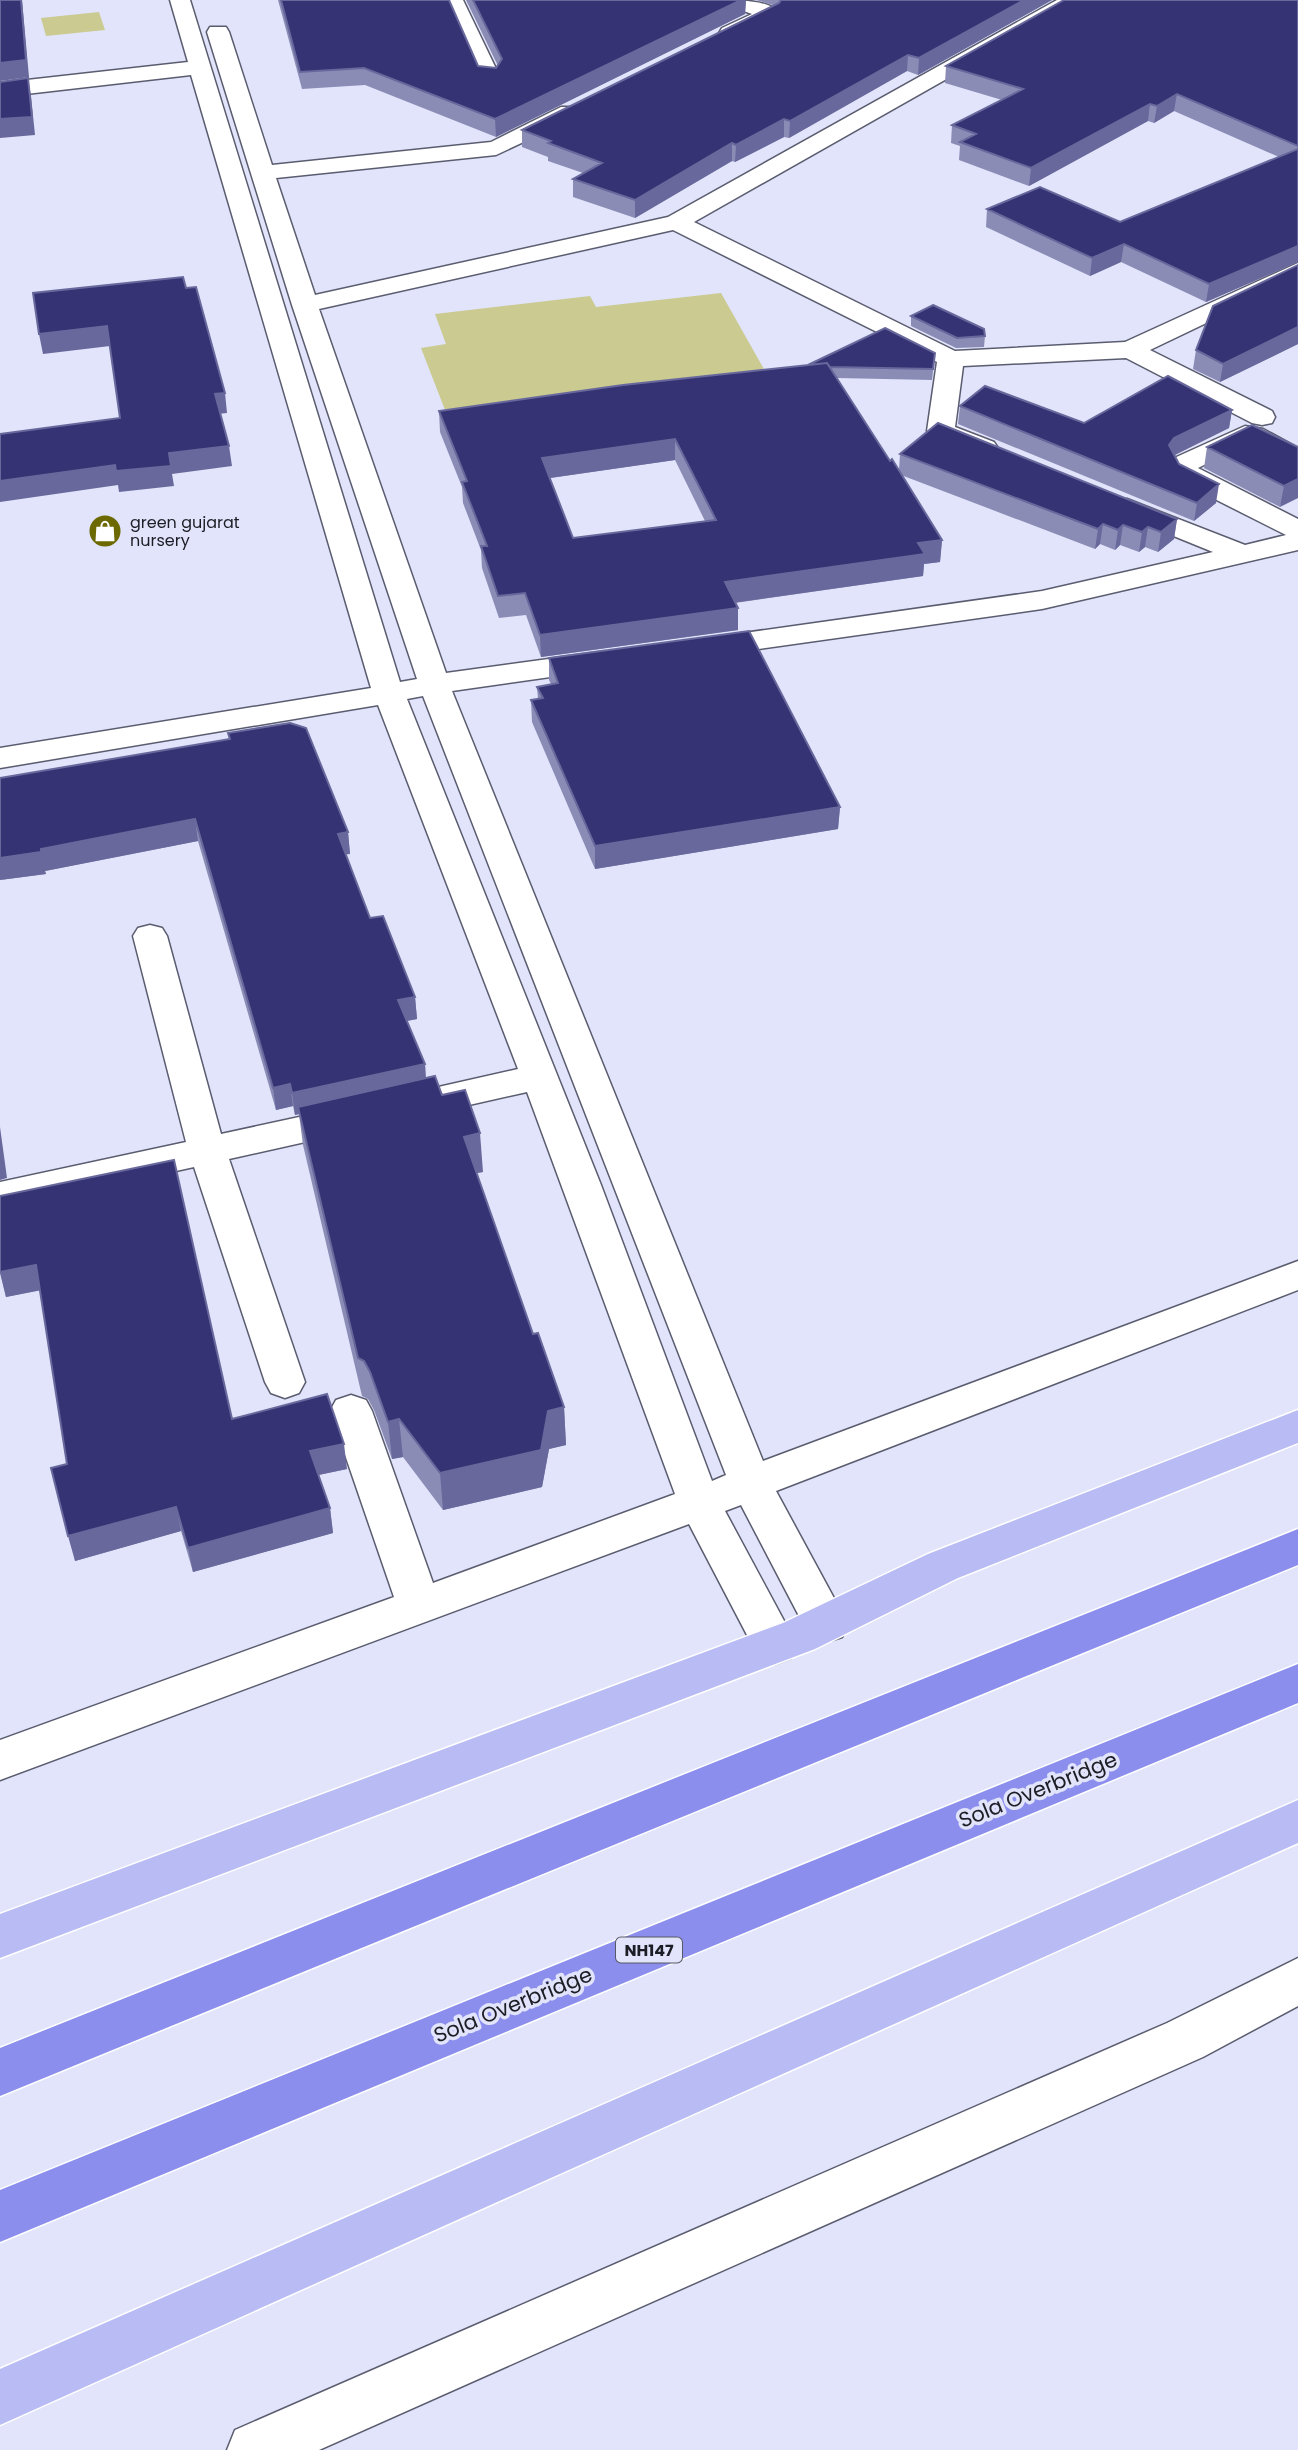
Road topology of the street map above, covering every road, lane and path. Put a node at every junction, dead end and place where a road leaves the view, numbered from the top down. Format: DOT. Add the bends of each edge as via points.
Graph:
graph roads {
  1 [pos="180,0"];
  2 [pos="208,0"];
  3 [pos="453,0"];
  4 [pos="731,0"];
  5 [pos="1072,0"];
  6 [pos="708,44"];
  7 [pos="201,68"];
  8 [pos="489,78"];
  9 [pos="0,90"];
  10 [pos="583,105"];
  11 [pos="262,173"];
  12 [pos="676,222"];
  13 [pos="1298,270"];
  14 [pos="305,305"];
  15 [pos="1130,350"];
  16 [pos="951,359"];
  17 [pos="1262,417"];
  18 [pos="1004,456"];
  19 [pos="1298,459"];
  20 [pos="1105,498"];
  21 [pos="1298,530"];
  22 [pos="1298,541"];
  23 [pos="1243,555"];
  24 [pos="669,652"];
  25 [pos="628,658"];
  26 [pos="434,684"];
  27 [pos="390,694"];
  28 [pos="0,758"];
  29 [pos="150,936"];
  30 [pos="540,1077"];
  31 [pos="207,1150"];
  32 [pos="0,1196"];
  33 [pos="1298,1275"];
  34 [pos="285,1382"];
  35 [pos="351,1411"];
  36 [pos="1298,1426"];
  37 [pos="751,1484"];
  38 [pos="699,1503"];
  39 [pos="1298,1546"];
  40 [pos="419,1606"];
  41 [pos="826,1624"];
  42 [pos="775,1645"];
  43 [pos="1298,1683"];
  44 [pos="0,1760"];
  45 [pos="1298,1821"];
  46 [pos="0,1936"];
  47 [pos="1298,1981"];
  48 [pos="0,2072"];
  49 [pos="0,2216"];
  50 [pos="0,2397"];
  51 [pos="255,2450"];
  1 -- 7 [label="street"];
  2 -- 11 [label="street"];
  3 -- 8 [label="street"];
  4 -- 6 [label="street" via="770,13"];
  5 -- 12 [label="street"];
  7 -- 9 [label="street"];
  7 -- 27 [label="street"];
  10 -- 11 [label="street" via="496,148"];
  11 -- 14 [label="street"];
  12 -- 14 [label="street"];
  12 -- 16 [label="street"];
  13 -- 15 [label="street"];
  14 -- 26 [label="street"];
  15 -- 16 [label="street"];
  15 -- 17 [label="street"];
  16 -- 18 [label="street" via="941,431"];
  19 -- 21 [label="street" via="1245,434 1182,466 1188,474"];
  20 -- 23 [label="street"];
  22 -- 23 [label="street"];
  23 -- 24 [label="street" via="1042,600"];
  25 -- 26 [label="street"];
  26 -- 27 [label="street"];
  26 -- 37 [label="street"];
  27 -- 28 [label="street"];
  27 -- 30 [label="street"];
  29 -- 31 [label="street"];
  30 -- 31 [label="street"];
  30 -- 38 [label="street"];
  31 -- 32 [label="street"];
  31 -- 34 [label="street"];
  33 -- 37 [label="street"];
  35 -- 40 [label="street"];
  36 -- 41 [label="main road" via="943,1566"];
  37 -- 38 [label="street"];
  37 -- 41 [label="street"];
  38 -- 40 [label="street"];
  38 -- 42 [label="street"];
  39 -- 48 [label="highway"];
  40 -- 44 [label="street"];
  41 -- 42 [label="main road"];
  42 -- 46 [label="main road"];
  43 -- 49 [label="highway, Sola Overbridge / NH147"];
  45 -- 50 [label="main road"];
  47 -- 51 [label="street" via="1185,2040"];
}
